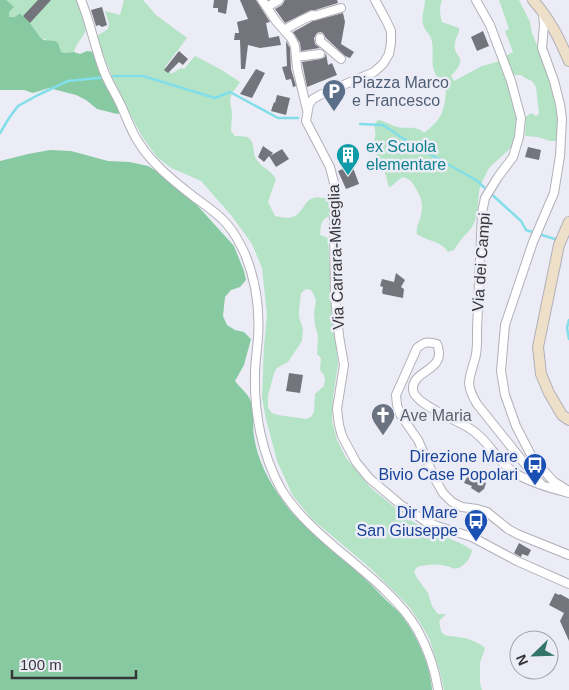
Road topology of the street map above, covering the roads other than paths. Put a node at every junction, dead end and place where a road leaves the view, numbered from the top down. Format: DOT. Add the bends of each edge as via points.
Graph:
graph roads {
  1 [pos="82,0"];
  2 [pos="262,0"];
  3 [pos="279,0"];
  4 [pos="375,0"];
  5 [pos="476,0"];
  6 [pos="533,0"];
  7 [pos="541,0"];
  8 [pos="267,8"];
  9 [pos="341,8"];
  10 [pos="543,11"];
  11 [pos="284,30"];
  12 [pos="320,38"];
  13 [pos="320,54"];
  14 [pos="296,57"];
  15 [pos="341,59"];
  16 [pos="569,61"];
  17 [pos="308,107"];
  18 [pos="569,222"];
  19 [pos="569,420"];
  20 [pos="542,485"];
  21 [pos="569,492"];
  22 [pos="569,556"];
  23 [pos="569,584"];
  24 [pos="438,690"];
  1 -- 24 [label="street" via="107,81 139,144 158,166 226,223 244,253 257,297 255,397 260,431 280,487 318,532 374,580 405,612 424,644"];
  2 -- 8 [label="street, Via Carrara-Miseglia"];
  3 -- 8 [label="street"];
  4 -- 17 [label="street" via="391,31 392,43 383,64 374,72 313,99"];
  5 -- 20 [label="street, Via dei Campi" via="490,25 521,118 513,157 485,198 482,213 477,348 469,387 477,404"];
  6 -- 10 [label="main road"];
  7 -- 10 [label="main road"];
  8 -- 11 [label="street, Via Carrara-Miseglia"];
  9 -- 11 [label="street" via="307,17"];
  10 -- 16 [label="main road" via="557,32"];
  10 -- 21 [label="street" via="542,48 554,81 562,119 560,156 554,193 505,326 501,371 516,426 532,457 553,481"];
  11 -- 14 [label="street, Via Carrara-Miseglia" via="295,46"];
  12 -- 15 [label="street"];
  13 -- 14 [label="street"];
  14 -- 17 [label="street, Via Carrara-Miseglia"];
  17 -- 23 [label="street, Via Carrara-Miseglia" via="306,121 330,167 336,192 335,296 344,364 337,408 347,446 369,478 425,521 472,536"];
  18 -- 19 [label="main road" via="559,245 538,347 541,374 548,393"];
  20 -- 21 [label="street"];
  20 -- 22 [label="street" via="516,474 479,434 415,396 413,388 419,376 436,364 439,357 437,344 422,344 414,353 396,395 397,405 443,492 452,502 487,512 517,534"];
}
